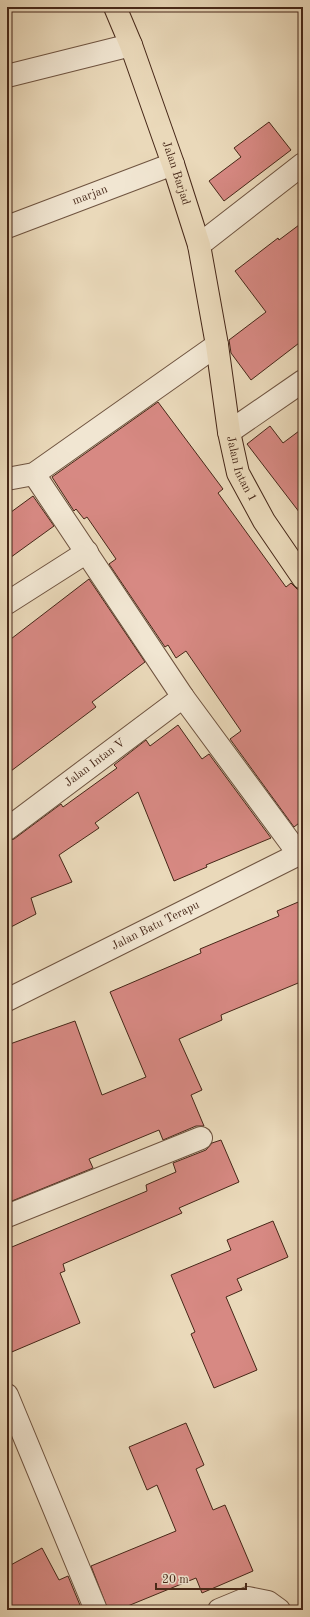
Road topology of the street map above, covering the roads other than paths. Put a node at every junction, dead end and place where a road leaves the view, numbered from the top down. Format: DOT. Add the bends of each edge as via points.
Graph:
graph roads {
  1 [pos="115,7"];
  2 [pos="131,45"];
  3 [pos="7,76"];
  4 [pos="173,164"];
  5 [pos="303,164"];
  6 [pos="7,226"];
  7 [pos="199,245"];
  8 [pos="217,345"];
  9 [pos="303,381"];
  10 [pos="229,432"];
  11 [pos="34,474"];
  12 [pos="7,479"];
  13 [pos="87,552"];
  14 [pos="303,578"];
  15 [pos="7,604"];
  16 [pos="183,697"];
  17 [pos="7,829"];
  18 [pos="300,852"];
  19 [pos="7,1000"];
  20 [pos="201,1138"];
  21 [pos="7,1216"];
  22 [pos="7,1398"];
  23 [pos="96,1610"];
  24 [pos="219,1610"];
  25 [pos="279,1610"];
  1 -- 2 [label="main road, Jalan Barjad"];
  2 -- 3 [label="street"];
  2 -- 4 [label="main road, Jalan Barjad"];
  4 -- 6 [label="street, marjan"];
  4 -- 7 [label="main road, Jalan Barjad"];
  5 -- 7 [label="street"];
  7 -- 8 [label="main road, Jalan Barjad"];
  8 -- 10 [label="main road, Jalan Intan 1"];
  8 -- 11 [label="street"];
  9 -- 10 [label="street"];
  10 -- 14 [label="main road, Jalan Intan 1" via="238,473 264,521"];
  11 -- 12 [label="street"];
  11 -- 13 [label="street"];
  13 -- 15 [label="street"];
  13 -- 16 [label="street"];
  16 -- 17 [label="street, Jalan Intan V"];
  16 -- 18 [label="street"];
  18 -- 19 [label="street, Jalan Batu Terapu"];
  20 -- 21 [label="street"];
  22 -- 23 [label="street"];
  24 -- 25 [label="street" via="248,1598 268,1602"];
}
